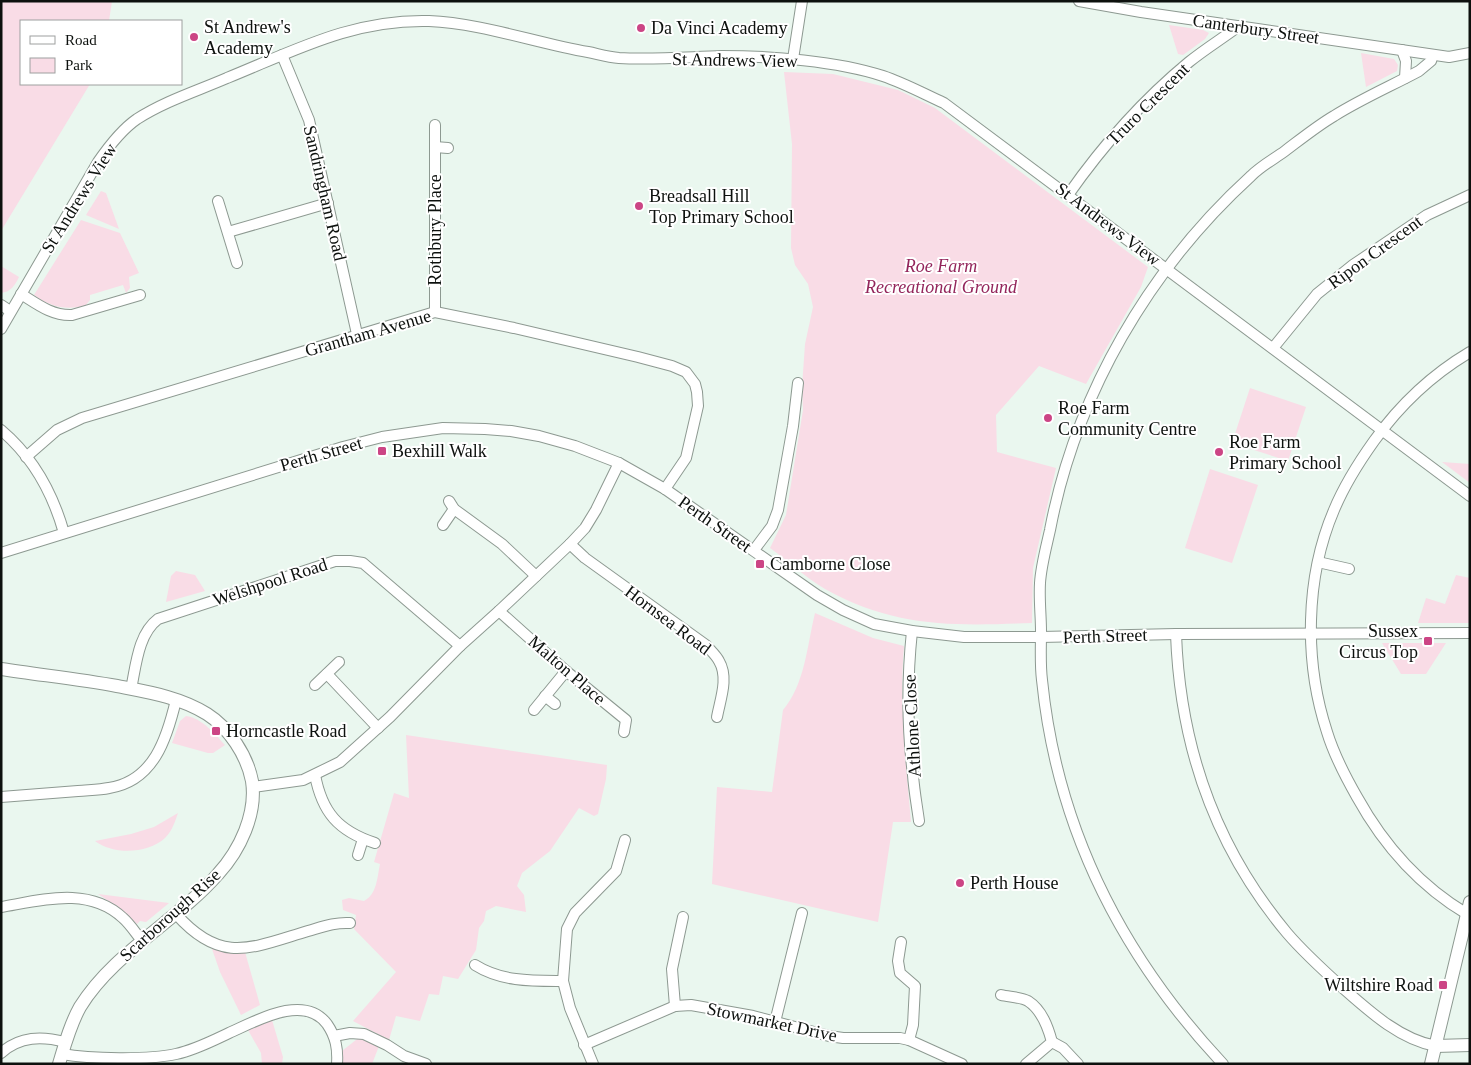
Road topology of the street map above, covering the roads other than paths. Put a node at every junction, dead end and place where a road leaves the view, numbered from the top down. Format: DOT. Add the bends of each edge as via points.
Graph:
graph roads {
  1 [pos="802,1"];
  2 [pos="1079,1"];
  3 [pos="1240,26"];
  4 [pos="1402,50"];
  5 [pos="1470,53"];
  6 [pos="282,55"];
  7 [pos="1433,55"];
  8 [pos="793,59"];
  9 [pos="1405,78"];
  10 [pos="435,125"];
  11 [pos="435,147"];
  12 [pos="448,148"];
  13 [pos="1068,195"];
  14 [pos="1470,195"];
  15 [pos="218,201"];
  16 [pos="328,202"];
  17 [pos="228,232"];
  18 [pos="237,263"];
  19 [pos="1167,268"];
  20 [pos="21,294"];
  21 [pos="140,295"];
  22 [pos="1,305"];
  23 [pos="10,311"];
  24 [pos="434,312"];
  25 [pos="1,330"];
  26 [pos="357,334"];
  27 [pos="1273,348"];
  28 [pos="1470,352"];
  29 [pos="798,383"];
  30 [pos="785,400"];
  31 [pos="796,400"];
  32 [pos="1,430"];
  33 [pos="1382,430"];
  34 [pos="26,457"];
  35 [pos="619,463"];
  36 [pos="666,489"];
  37 [pos="1470,496"];
  38 [pos="443,525"];
  39 [pos="64,533"];
  40 [pos="570,544"];
  41 [pos="754,550"];
  42 [pos="1,553"];
  43 [pos="1318,562"];
  44 [pos="1349,569"];
  45 [pos="536,576"];
  46 [pos="499,611"];
  47 [pos="912,631"];
  48 [pos="1311,633"];
  49 [pos="1470,633"];
  50 [pos="1176,634"];
  51 [pos="1041,637"];
  52 [pos="460,646"];
  53 [pos="339,662"];
  54 [pos="1,669"];
  55 [pos="566,671"];
  56 [pos="327,674"];
  57 [pos="315,685"];
  58 [pos="132,689"];
  59 [pos="545,696"];
  60 [pos="176,700"];
  61 [pos="555,704"];
  62 [pos="534,710"];
  63 [pos="717,717"];
  64 [pos="378,728"];
  65 [pos="624,732"];
  66 [pos="315,775"];
  67 [pos="253,787"];
  68 [pos="1,797"];
  69 [pos="920,821"];
  70 [pos="363,839"];
  71 [pos="625,840"];
  72 [pos="375,843"];
  73 [pos="358,856"];
  74 [pos="1,907"];
  75 [pos="1468,908"];
  76 [pos="802,913"];
  77 [pos="176,914"];
  78 [pos="683,917"];
  79 [pos="350,924"];
  80 [pos="143,942"];
  81 [pos="901,942"];
  82 [pos="475,965"];
  83 [pos="563,981"];
  84 [pos="1001,995"];
  85 [pos="675,1006"];
  86 [pos="775,1022"];
  87 [pos="334,1036"];
  88 [pos="909,1040"];
  89 [pos="1052,1042"];
  90 [pos="584,1045"];
  91 [pos="1470,1045"];
  92 [pos="1436,1046"];
  93 [pos="2,1052"];
  94 [pos="62,1053"];
  95 [pos="337,1064"];
  96 [pos="426,1064"];
  97 [pos="594,1064"];
  98 [pos="962,1064"];
  99 [pos="1026,1064"];
  100 [pos="1078,1064"];
  101 [pos="1223,1064"];
  102 [pos="1431,1064"];
  1 -- 8 [label="street"];
  2 -- 3 [label="street, Canterbury Street"];
  3 -- 4 [label="street, Canterbury Street"];
  3 -- 13 [label="street, Truro Crescent" via="1190,61 1144,103"];
  4 -- 7 [label="street, Canterbury Street"];
  4 -- 9 [label="street" via="1406,61"];
  5 -- 7 [label="street, Canterbury Street" via="1455,57"];
  6 -- 8 [label="street, St Andrews View" via="359,27 430,21 618,58 724,56"];
  6 -- 16 [label="street, Sandringham Road" via="309,120"];
  6 -- 20 [label="street, St Andrews View" via="170,102 129,126 111,143 98,162"];
  7 -- 9 [label="street" via="1425,67"];
  8 -- 13 [label="street, St Andrews View" via="882,76 944,103"];
  9 -- 19 [label="street" via="1333,116 1253,174 1204,223"];
  10 -- 11 [label="street, Rothbury Place"];
  11 -- 12 [label="street"];
  11 -- 24 [label="street, Rothbury Place"];
  13 -- 19 [label="street, St Andrews View"];
  14 -- 27 [label="street, Ripon Crescent" via="1427,215 1353,264 1317,294"];
  15 -- 17 [label="street"];
  16 -- 17 [label="street"];
  16 -- 26 [label="street, Sandringham Road"];
  17 -- 18 [label="street"];
  19 -- 27 [label="street, St Andrews View"];
  19 -- 51 [label="street" via="1118,343 1075,437 1055,505 1040,582"];
  20 -- 21 [label="street" via="46,310 65,315"];
  20 -- 23 [label="street, St Andrews View"];
  22 -- 23 [label="street"];
  23 -- 25 [label="street, St Andrews View"];
  24 -- 26 [label="street, Grantham Avenue"];
  24 -- 36 [label="street, Grantham Avenue" via="629,355 686,372 698,392 698,406 686,458"];
  26 -- 34 [label="street, Grantham Avenue" via="82,418 57,430"];
  27 -- 33 [label="street, St Andrews View"];
  28 -- 33 [label="street" via="1432,379"];
  29 -- 31 [label="street"];
  30 -- 31 [label="street"];
  31 -- 41 [label="street" via="778,510 772,526"];
  32 -- 34 [label="street"];
  33 -- 37 [label="street, St Andrews View"];
  33 -- 43 [label="street" via="1334,508"];
  34 -- 39 [label="street" via="50,494"];
  35 -- 36 [label="street, Perth Street"];
  35 -- 39 [label="street, Perth Street" via="575,446 511,431 443,428 416,431 343,447"];
  35 -- 40 [label="street" via="596,510"];
  36 -- 41 [label="street, Perth Street"];
  38 -- 45 [label="street" via="451,505 502,544"];
  39 -- 42 [label="street, Perth Street"];
  40 -- 45 [label="street"];
  40 -- 63 [label="street, Hornsea Road" via="706,645 719,661 723,673"];
  41 -- 47 [label="street, Perth Street" via="843,610 874,624"];
  43 -- 44 [label="street"];
  43 -- 48 [label="street"];
  45 -- 46 [label="street"];
  46 -- 52 [label="street"];
  46 -- 55 [label="street, Malton Place"];
  47 -- 51 [label="street, Perth Street" via="966,637"];
  47 -- 69 [label="street, Athlone Close" via="908,715"];
  48 -- 49 [label="street, Perth Street"];
  48 -- 50 [label="street, Perth Street"];
  48 -- 75 [label="street" via="1323,721 1350,785 1381,836 1407,866 1441,897"];
  50 -- 51 [label="street, Perth Street"];
  50 -- 92 [label="street" via="1180,690 1194,758 1220,827 1256,889 1288,934 1349,993 1388,1025 1416,1041"];
  51 -- 101 [label="street" via="1042,678 1051,737 1069,808 1089,865 1110,910 1148,973 1185,1022"];
  52 -- 58 [label="street, Welshpool Road" via="363,563 336,561 158,619 146,632"];
  52 -- 64 [label="street"];
  53 -- 56 [label="street"];
  54 -- 58 [label="street, Scarborough Rise"];
  55 -- 59 [label="street"];
  55 -- 65 [label="street, Malton Place" via="626,720"];
  56 -- 57 [label="street"];
  56 -- 64 [label="street"];
  58 -- 60 [label="street, Scarborough Rise"];
  59 -- 61 [label="street"];
  59 -- 62 [label="street"];
  60 -- 67 [label="street, Scarborough Rise" via="205,712 223,727 242,753"];
  60 -- 68 [label="street" via="159,752 137,777 128,782 110,788"];
  64 -- 66 [label="street" via="340,762"];
  66 -- 67 [label="street" via="303,780"];
  66 -- 70 [label="street" via="322,800 332,818 345,830"];
  67 -- 77 [label="street, Scarborough Rise" via="251,810 238,846 219,874"];
  70 -- 72 [label="street"];
  70 -- 73 [label="street"];
  71 -- 83 [label="street" via="616,871 576,913 567,929"];
  74 -- 80 [label="street" via="65,897 88,900 107,906 124,918"];
  75 -- 92 [label="street"];
  76 -- 86 [label="street"];
  77 -- 79 [label="street" via="188,928 208,941 240,948 254,947 333,924"];
  77 -- 80 [label="street, Scarborough Rise"];
  78 -- 85 [label="street" via="672,969"];
  80 -- 94 [label="street, Scarborough Rise" via="116,964 92,991 80,1008"];
  81 -- 88 [label="street" via="900,974 915,986"];
  82 -- 83 [label="street" via="487,972 518,980"];
  83 -- 90 [label="street"];
  84 -- 89 [label="street" via="1028,1001 1048,1026"];
  85 -- 86 [label="street, Stowmarket Drive" via="704,1007"];
  85 -- 90 [label="street, Stowmarket Drive"];
  86 -- 88 [label="street, Stowmarket Drive" via="836,1037"];
  87 -- 94 [label="street" via="318,1015 292,1010 274,1014 201,1046 166,1056 84,1057"];
  87 -- 95 [label="street"];
  87 -- 96 [label="street" via="364,1034"];
  88 -- 98 [label="street, Stowmarket Drive"];
  89 -- 99 [label="street"];
  89 -- 100 [label="street" via="1064,1048"];
  90 -- 97 [label="street"];
  91 -- 92 [label="street"];
  92 -- 102 [label="street"];
  93 -- 94 [label="street" via="19,1041 48,1038"];
}
